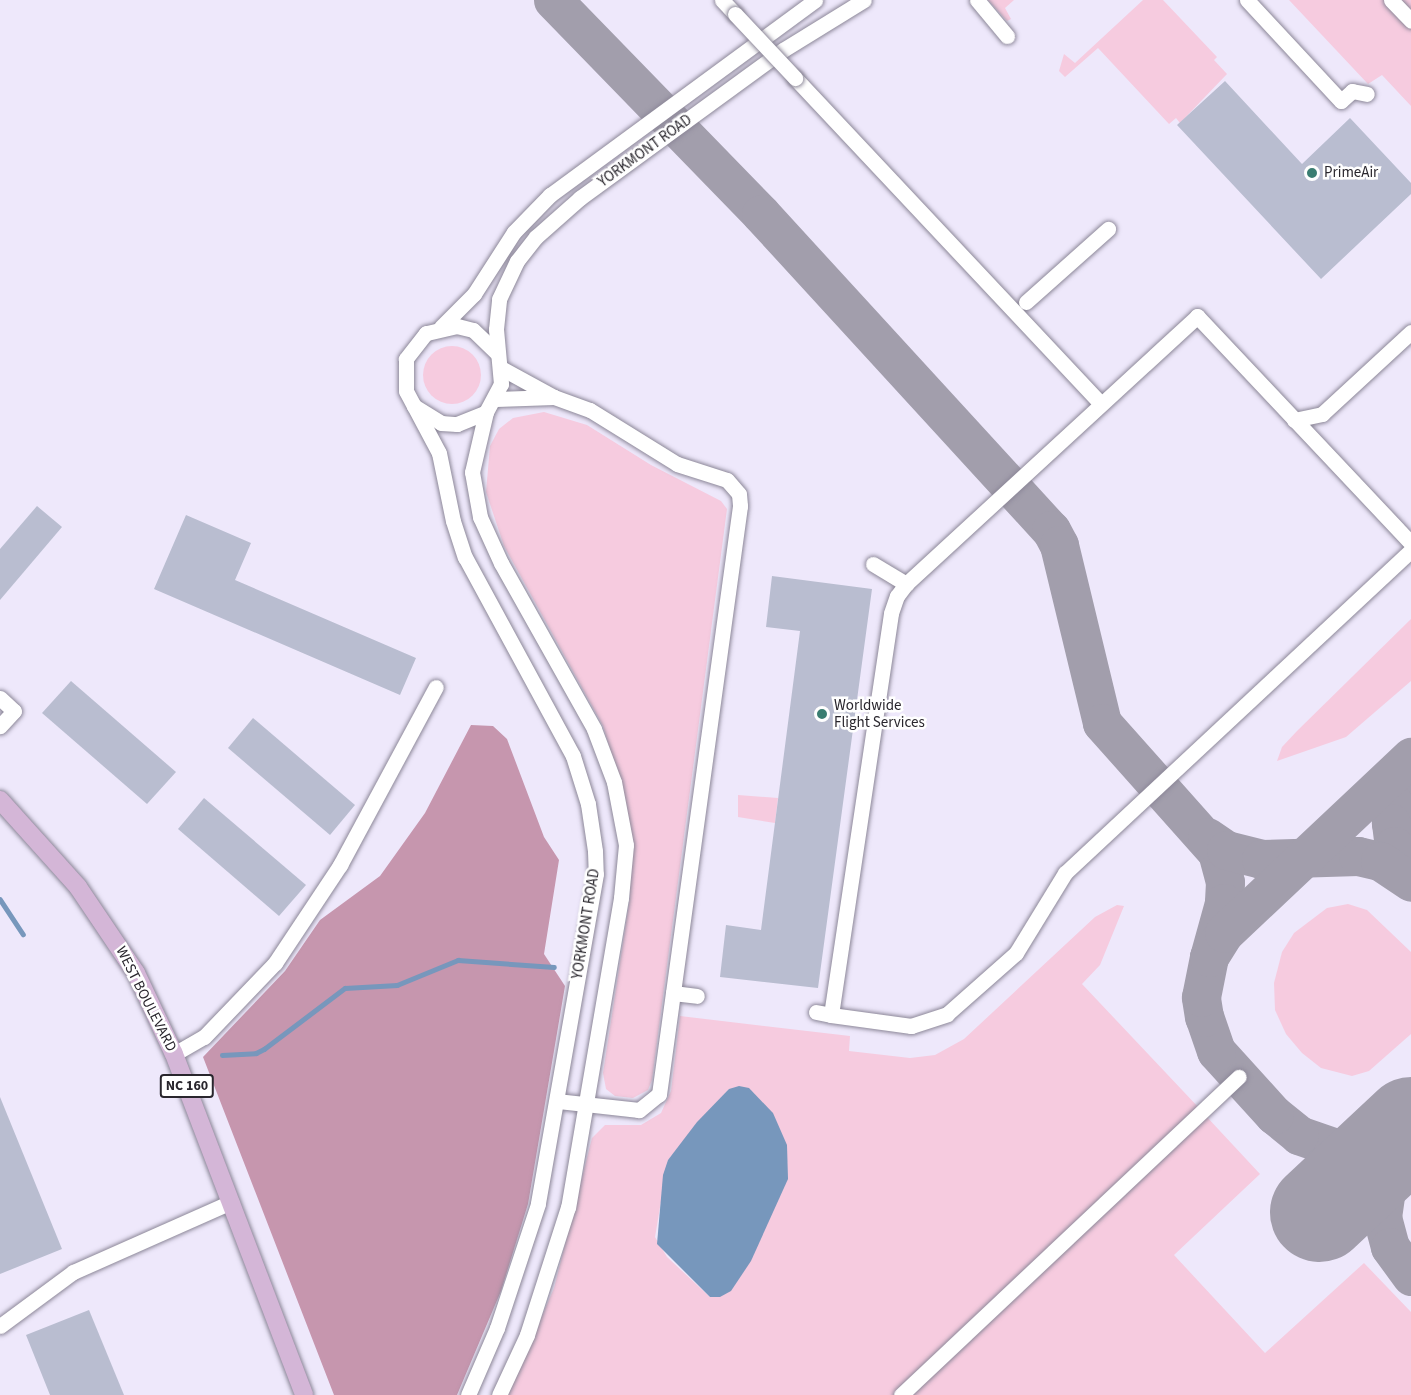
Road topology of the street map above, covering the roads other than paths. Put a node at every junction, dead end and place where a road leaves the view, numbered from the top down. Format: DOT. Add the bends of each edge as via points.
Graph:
graph roads {
  1 [pos="722,0"];
  2 [pos="815,0"];
  3 [pos="864,0"];
  4 [pos="977,0"];
  5 [pos="1247,0"];
  6 [pos="1391,0"];
  7 [pos="1411,21"];
  8 [pos="1007,36"];
  9 [pos="1367,94"];
  10 [pos="1108,229"];
  11 [pos="1026,302"];
  12 [pos="441,327"];
  13 [pos="1411,332"];
  14 [pos="496,353"];
  15 [pos="501,368"];
  16 [pos="554,397"];
  17 [pos="496,399"];
  18 [pos="1101,404"];
  19 [pos="414,406"];
  20 [pos="486,412"];
  21 [pos="1294,420"];
  22 [pos="1411,543"];
  23 [pos="1411,550"];
  24 [pos="873,564"];
  25 [pos="906,584"];
  26 [pos="436,687"];
  27 [pos="0,698"];
  28 [pos="0,726"];
  29 [pos="0,800"];
  30 [pos="673,993"];
  31 [pos="697,996"];
  32 [pos="174,1054"];
  33 [pos="1239,1077"];
  34 [pos="558,1101"];
  35 [pos="588,1106"];
  36 [pos="231,1202"];
  37 [pos="0,1326"];
  38 [pos="304,1395"];
  39 [pos="468,1395"];
  40 [pos="499,1395"];
  41 [pos="901,1395"];
  1 -- 18 [label="street, bridge"];
  2 -- 12 [label="street, YORKMONT ROAD" via="550,195 514,232 474,294"];
  3 -- 14 [label="street, YORKMONT ROAD" via="783,50 549,224 517,261 504,287 497,313"];
  4 -- 8 [label="street"];
  5 -- 9 [label="street" via="1341,101 1352,91"];
  6 -- 7 [label="street"];
  10 -- 11 [label="street"];
  12 -- 14 [label="street, YORKMONT ROAD" via="473,330"];
  12 -- 19 [label="street, YORKMONT ROAD" via="420,339 406,359 403,375"];
  13 -- 21 [label="street" via="1322,414"];
  14 -- 15 [label="street, YORKMONT ROAD"];
  15 -- 16 [label="street"];
  15 -- 17 [label="street, YORKMONT ROAD"];
  16 -- 17 [label="street"];
  16 -- 30 [label="street" via="590,410 678,464 734,485 740,506"];
  17 -- 20 [label="street, YORKMONT ROAD"];
  18 -- 21 [label="street" via="1197,316"];
  18 -- 25 [label="street"];
  19 -- 20 [label="street, YORKMONT ROAD" via="426,417 457,424"];
  19 -- 34 [label="street, YORKMONT ROAD" via="439,453 465,557 566,739 580,774 594,830 596,874"];
  20 -- 35 [label="street, YORKMONT ROAD" via="472,472 480,517 501,563 594,729 614,782 624,827 625,870"];
  21 -- 22 [label="street"];
  23 -- 25 [label="street" via="1065,873 1016,953 947,1014 911,1026 823,1014 891,613"];
  24 -- 25 [label="street"];
  26 -- 32 [label="street" via="340,865 275,963 204,1036"];
  27 -- 28 [label="street" via="14,711"];
  29 -- 32 [label="main road, WEST BOULEVARD / NC 160" via="40,842 111,932"];
  30 -- 31 [label="street"];
  30 -- 35 [label="street" via="659,1094 639,1110"];
  32 -- 36 [label="main road, WEST BOULEVARD / NC 160"];
  33 -- 41 [label="street"];
  34 -- 35 [label="street"];
  34 -- 39 [label="street, YORKMONT ROAD" via="548,1160 523,1257"];
  35 -- 40 [label="street, YORKMONT ROAD" via="568,1207 545,1286"];
  36 -- 37 [label="street" via="73,1272"];
  36 -- 38 [label="main road, WEST BOULEVARD / NC 160"];
}
